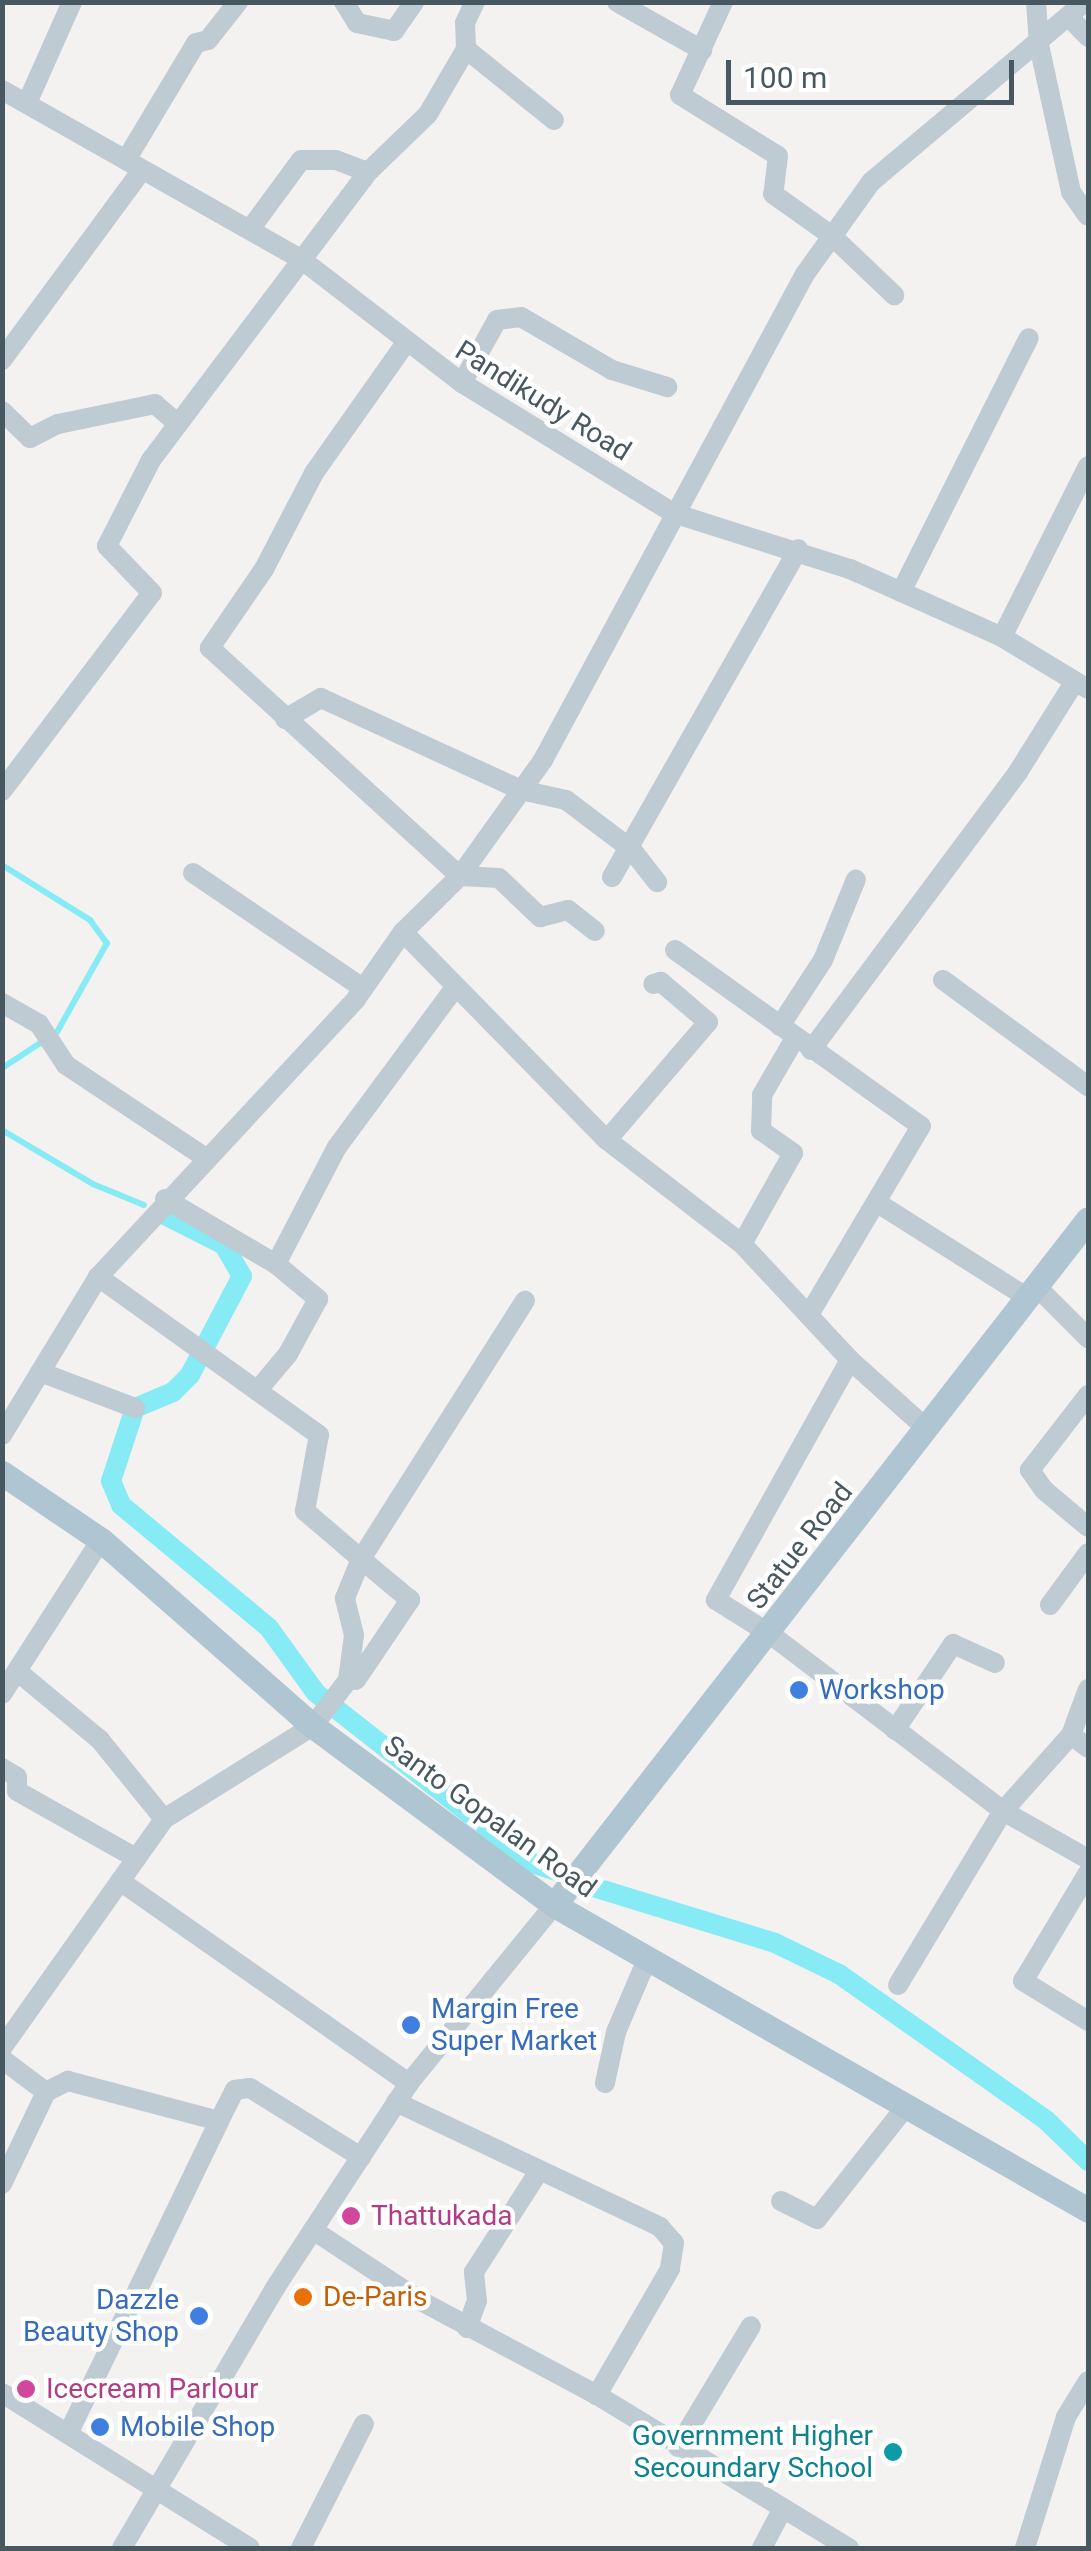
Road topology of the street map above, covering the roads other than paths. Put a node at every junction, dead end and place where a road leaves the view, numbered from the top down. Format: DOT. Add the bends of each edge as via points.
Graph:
graph roads {
  1 [pos="72,2"];
  2 [pos="238,2"];
  3 [pos="344,2"];
  4 [pos="414,2"];
  5 [pos="475,2"];
  6 [pos="617,2"];
  7 [pos="723,2"];
  8 [pos="1036,2"];
  9 [pos="1085,2"];
  10 [pos="1069,17"];
  11 [pos="1088,37"];
  12 [pos="1039,45"];
  13 [pos="466,50"];
  14 [pos="702,50"];
  15 [pos="2,90"];
  16 [pos="27,104"];
  17 [pos="554,120"];
  18 [pos="134,165"];
  19 [pos="1088,171"];
  20 [pos="368,172"];
  21 [pos="1071,192"];
  22 [pos="1088,216"];
  23 [pos="251,228"];
  24 [pos="832,236"];
  25 [pos="301,258"];
  26 [pos="894,295"];
  27 [pos="1028,338"];
  28 [pos="405,344"];
  29 [pos="2,360"];
  30 [pos="462,383"];
  31 [pos="666,388"];
  32 [pos="2,411"];
  33 [pos="178,424"];
  34 [pos="1088,466"];
  35 [pos="673,514"];
  36 [pos="798,550"];
  37 [pos="900,592"];
  38 [pos="1002,637"];
  39 [pos="1082,685"];
  40 [pos="285,719"];
  41 [pos="521,790"];
  42 [pos="2,791"];
  43 [pos="632,850"];
  44 [pos="192,873"];
  45 [pos="460,876"];
  46 [pos="612,877"];
  47 [pos="856,879"];
  48 [pos="657,882"];
  49 [pos="595,931"];
  50 [pos="403,932"];
  51 [pos="674,950"];
  52 [pos="943,980"];
  53 [pos="653,984"];
  54 [pos="456,986"];
  55 [pos="363,988"];
  56 [pos="2,1003"];
  57 [pos="796,1038"];
  58 [pos="1088,1086"];
  59 [pos="607,1140"];
  60 [pos="206,1158"];
  61 [pos="165,1199"];
  62 [pos="876,1202"];
  63 [pos="1088,1218"];
  64 [pos="742,1244"];
  65 [pos="276,1264"];
  66 [pos="98,1277"];
  67 [pos="1032,1292"];
  68 [pos="525,1300"];
  69 [pos="808,1315"];
  70 [pos="1088,1338"];
  71 [pos="850,1360"];
  72 [pos="40,1372"];
  73 [pos="257,1391"];
  74 [pos="1088,1395"];
  75 [pos="134,1408"];
  76 [pos="927,1429"];
  77 [pos="2,1435"];
  78 [pos="2,1473"];
  79 [pos="1088,1526"];
  80 [pos="101,1540"];
  81 [pos="1088,1553"];
  82 [pos="362,1559"];
  83 [pos="1050,1605"];
  84 [pos="770,1634"];
  85 [pos="994,1663"];
  86 [pos="17,1671"];
  87 [pos="356,1680"];
  88 [pos="1088,1689"];
  89 [pos="2,1694"];
  90 [pos="324,1711"];
  91 [pos="896,1730"];
  92 [pos="1071,1734"];
  93 [pos="1088,1748"];
  94 [pos="2,1768"];
  95 [pos="1003,1811"];
  96 [pos="164,1819"];
  97 [pos="136,1858"];
  98 [pos="1088,1859"];
  99 [pos="1088,1873"];
  100 [pos="120,1880"];
  101 [pos="554,1906"];
  102 [pos="648,1957"];
  103 [pos="898,1985"];
  104 [pos="1088,2022"];
  105 [pos="2,2048"];
  106 [pos="2,2060"];
  107 [pos="409,2083"];
  108 [pos="606,2083"];
  109 [pos="46,2092"];
  110 [pos="396,2102"];
  111 [pos="907,2105"];
  112 [pos="219,2121"];
  113 [pos="362,2158"];
  114 [pos="539,2172"];
  115 [pos="2,2184"];
  116 [pos="781,2201"];
  117 [pos="1088,2210"];
  118 [pos="313,2230"];
  119 [pos="751,2326"];
  120 [pos="468,2328"];
  121 [pos="1088,2381"];
  122 [pos="2,2393"];
  123 [pos="598,2396"];
  124 [pos="364,2424"];
  125 [pos="68,2434"];
  126 [pos="678,2446"];
  127 [pos="153,2487"];
  128 [pos="782,2510"];
  129 [pos="122,2548"];
  130 [pos="250,2548"];
  131 [pos="302,2548"];
  132 [pos="762,2548"];
  133 [pos="848,2548"];
  134 [pos="1026,2548"];
  1 -- 16 [label="street"];
  2 -- 18 [label="street" via="208,40 196,43"];
  3 -- 4 [label="street" via="357,23 394,31"];
  5 -- 13 [label="street" via="465,23"];
  6 -- 14 [label="street"];
  7 -- 14 [label="street"];
  8 -- 12 [label="street"];
  9 -- 10 [label="street"];
  10 -- 11 [label="street"];
  10 -- 12 [label="street"];
  12 -- 21 [label="street"];
  12 -- 24 [label="street" via="871,182"];
  13 -- 17 [label="street"];
  13 -- 20 [label="street" via="428,114"];
  14 -- 24 [label="street" via="680,95 778,156 773,194"];
  15 -- 16 [label="street, Pandikudy Road"];
  16 -- 18 [label="street, Pandikudy Road"];
  18 -- 23 [label="street, Pandikudy Road"];
  18 -- 29 [label="street"];
  19 -- 21 [label="street"];
  20 -- 23 [label="street" via="336,160 301,160"];
  20 -- 25 [label="street"];
  21 -- 22 [label="street"];
  23 -- 25 [label="street, Pandikudy Road"];
  24 -- 26 [label="street"];
  24 -- 35 [label="street"];
  25 -- 28 [label="street, Pandikudy Road"];
  25 -- 33 [label="street"];
  27 -- 37 [label="street"];
  28 -- 30 [label="street, Pandikudy Road"];
  28 -- 40 [label="street" via="314,473 264,569 210,648"];
  30 -- 31 [label="street" via="497,320 521,316 612,370"];
  30 -- 35 [label="street, Pandikudy Road"];
  32 -- 33 [label="street" via="30,438 58,424 156,404"];
  33 -- 42 [label="street" via="151,460 107,546 152,592"];
  34 -- 38 [label="street"];
  35 -- 36 [label="street, Pandikudy Road"];
  35 -- 41 [label="street"];
  36 -- 37 [label="street, Pandikudy Road"];
  36 -- 43 [label="street"];
  37 -- 38 [label="street, Pandikudy Road"];
  38 -- 39 [label="street, Pandikudy Road"];
  39 -- 57 [label="street" via="1018,772"];
  40 -- 41 [label="street" via="320,698"];
  40 -- 45 [label="street"];
  41 -- 43 [label="street" via="566,800"];
  41 -- 45 [label="street"];
  43 -- 46 [label="street"];
  43 -- 48 [label="street"];
  44 -- 55 [label="street"];
  45 -- 49 [label="street" via="500,878 540,917 568,910"];
  45 -- 50 [label="street"];
  47 -- 57 [label="street"];
  50 -- 54 [label="street"];
  50 -- 55 [label="street"];
  51 -- 57 [label="street"];
  52 -- 58 [label="street"];
  53 -- 59 [label="street" via="661,982 708,1022"];
  54 -- 59 [label="street"];
  54 -- 65 [label="street" via="336,1147"];
  55 -- 60 [label="street"];
  56 -- 60 [label="street" via="48,1038 66,1064"];
  57 -- 62 [label="street" via="921,1126"];
  57 -- 64 [label="street" via="762,1095 761,1131 793,1153"];
  59 -- 64 [label="street"];
  60 -- 61 [label="street"];
  61 -- 65 [label="street"];
  61 -- 66 [label="street"];
  62 -- 67 [label="street"];
  62 -- 69 [label="street"];
  63 -- 67 [label="main road, Statue Road"];
  64 -- 69 [label="street"];
  65 -- 73 [label="street" via="318,1299 288,1354"];
  66 -- 72 [label="street"];
  66 -- 73 [label="street"];
  67 -- 70 [label="street"];
  67 -- 76 [label="main road, Statue Road"];
  68 -- 82 [label="street"];
  69 -- 71 [label="street"];
  71 -- 76 [label="street"];
  71 -- 84 [label="street" via="716,1600"];
  72 -- 75 [label="street"];
  72 -- 77 [label="street"];
  73 -- 82 [label="street" via="320,1435 304,1511"];
  74 -- 79 [label="street" via="1030,1470"];
  76 -- 84 [label="main road, Statue Road"];
  78 -- 80 [label="main road, Santo Gopalan Road"];
  80 -- 86 [label="street"];
  80 -- 90 [label="main road, Santo Gopalan Road"];
  81 -- 83 [label="street"];
  82 -- 87 [label="street" via="410,1600"];
  82 -- 90 [label="street" via="345,1598 354,1634 348,1680"];
  84 -- 91 [label="street"];
  84 -- 101 [label="main road, Statue Road"];
  85 -- 91 [label="street" via="953,1644"];
  86 -- 89 [label="street"];
  86 -- 96 [label="street" via="100,1740"];
  88 -- 92 [label="street"];
  90 -- 96 [label="street"];
  90 -- 101 [label="main road, Santo Gopalan Road"];
  91 -- 95 [label="street"];
  92 -- 93 [label="street"];
  92 -- 95 [label="street"];
  94 -- 97 [label="street" via="17,1777 17,1791"];
  95 -- 98 [label="street"];
  95 -- 103 [label="street"];
  96 -- 97 [label="street"];
  97 -- 100 [label="street"];
  99 -- 104 [label="street" via="1023,1981"];
  100 -- 105 [label="street"];
  100 -- 107 [label="street"];
  101 -- 102 [label="main road, Santo Gopalan Road"];
  101 -- 107 [label="street"];
  102 -- 108 [label="street" via="616,2032"];
  102 -- 111 [label="main road, Santo Gopalan Road"];
  106 -- 109 [label="street"];
  107 -- 110 [label="street"];
  109 -- 112 [label="street" via="68,2081"];
  109 -- 115 [label="street"];
  110 -- 113 [label="street"];
  110 -- 114 [label="street"];
  111 -- 116 [label="street" via="817,2219"];
  111 -- 117 [label="main road, Santo Gopalan Road"];
  112 -- 113 [label="street" via="235,2090 250,2088"];
  112 -- 125 [label="street"];
  113 -- 118 [label="street"];
  114 -- 120 [label="street" via="474,2272 477,2301"];
  114 -- 123 [label="street" via="660,2227 674,2243 670,2269"];
  118 -- 120 [label="street"];
  118 -- 127 [label="street"];
  119 -- 126 [label="street"];
  120 -- 123 [label="street"];
  121 -- 134 [label="street" via="1066,2418"];
  122 -- 125 [label="street"];
  123 -- 126 [label="street"];
  124 -- 131 [label="street"];
  125 -- 127 [label="street"];
  126 -- 128 [label="street"];
  127 -- 129 [label="street"];
  127 -- 130 [label="street"];
  128 -- 132 [label="street"];
  128 -- 133 [label="street"];
}
